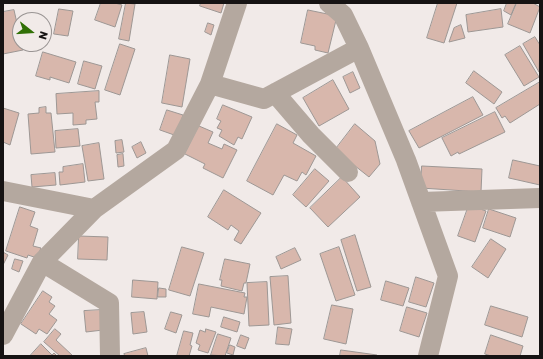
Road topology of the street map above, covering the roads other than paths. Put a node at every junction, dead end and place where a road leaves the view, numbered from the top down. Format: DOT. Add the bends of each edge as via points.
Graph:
graph roads {
  1 [pos="237,3"];
  2 [pos="329,3"];
  3 [pos="359,48"];
  4 [pos="210,84"];
  5 [pos="276,93"];
  6 [pos="348,172"];
  7 [pos="3,190"];
  8 [pos="540,198"];
  9 [pos="421,202"];
  10 [pos="94,209"];
  11 [pos="42,262"];
  12 [pos="3,335"];
  13 [pos="110,356"];
  14 [pos="428,356"];
  1 -- 4 [label="street"];
  2 -- 3 [label="street" via="343,15"];
  3 -- 5 [label="street"];
  3 -- 9 [label="street"];
  4 -- 5 [label="street" via="264,99"];
  4 -- 10 [label="street" via="176,150"];
  5 -- 6 [label="street" via="311,135"];
  7 -- 10 [label="street"];
  8 -- 9 [label="street"];
  9 -- 14 [label="street" via="448,276"];
  10 -- 11 [label="street"];
  11 -- 12 [label="street"];
  11 -- 13 [label="street" via="109,303"];
}
